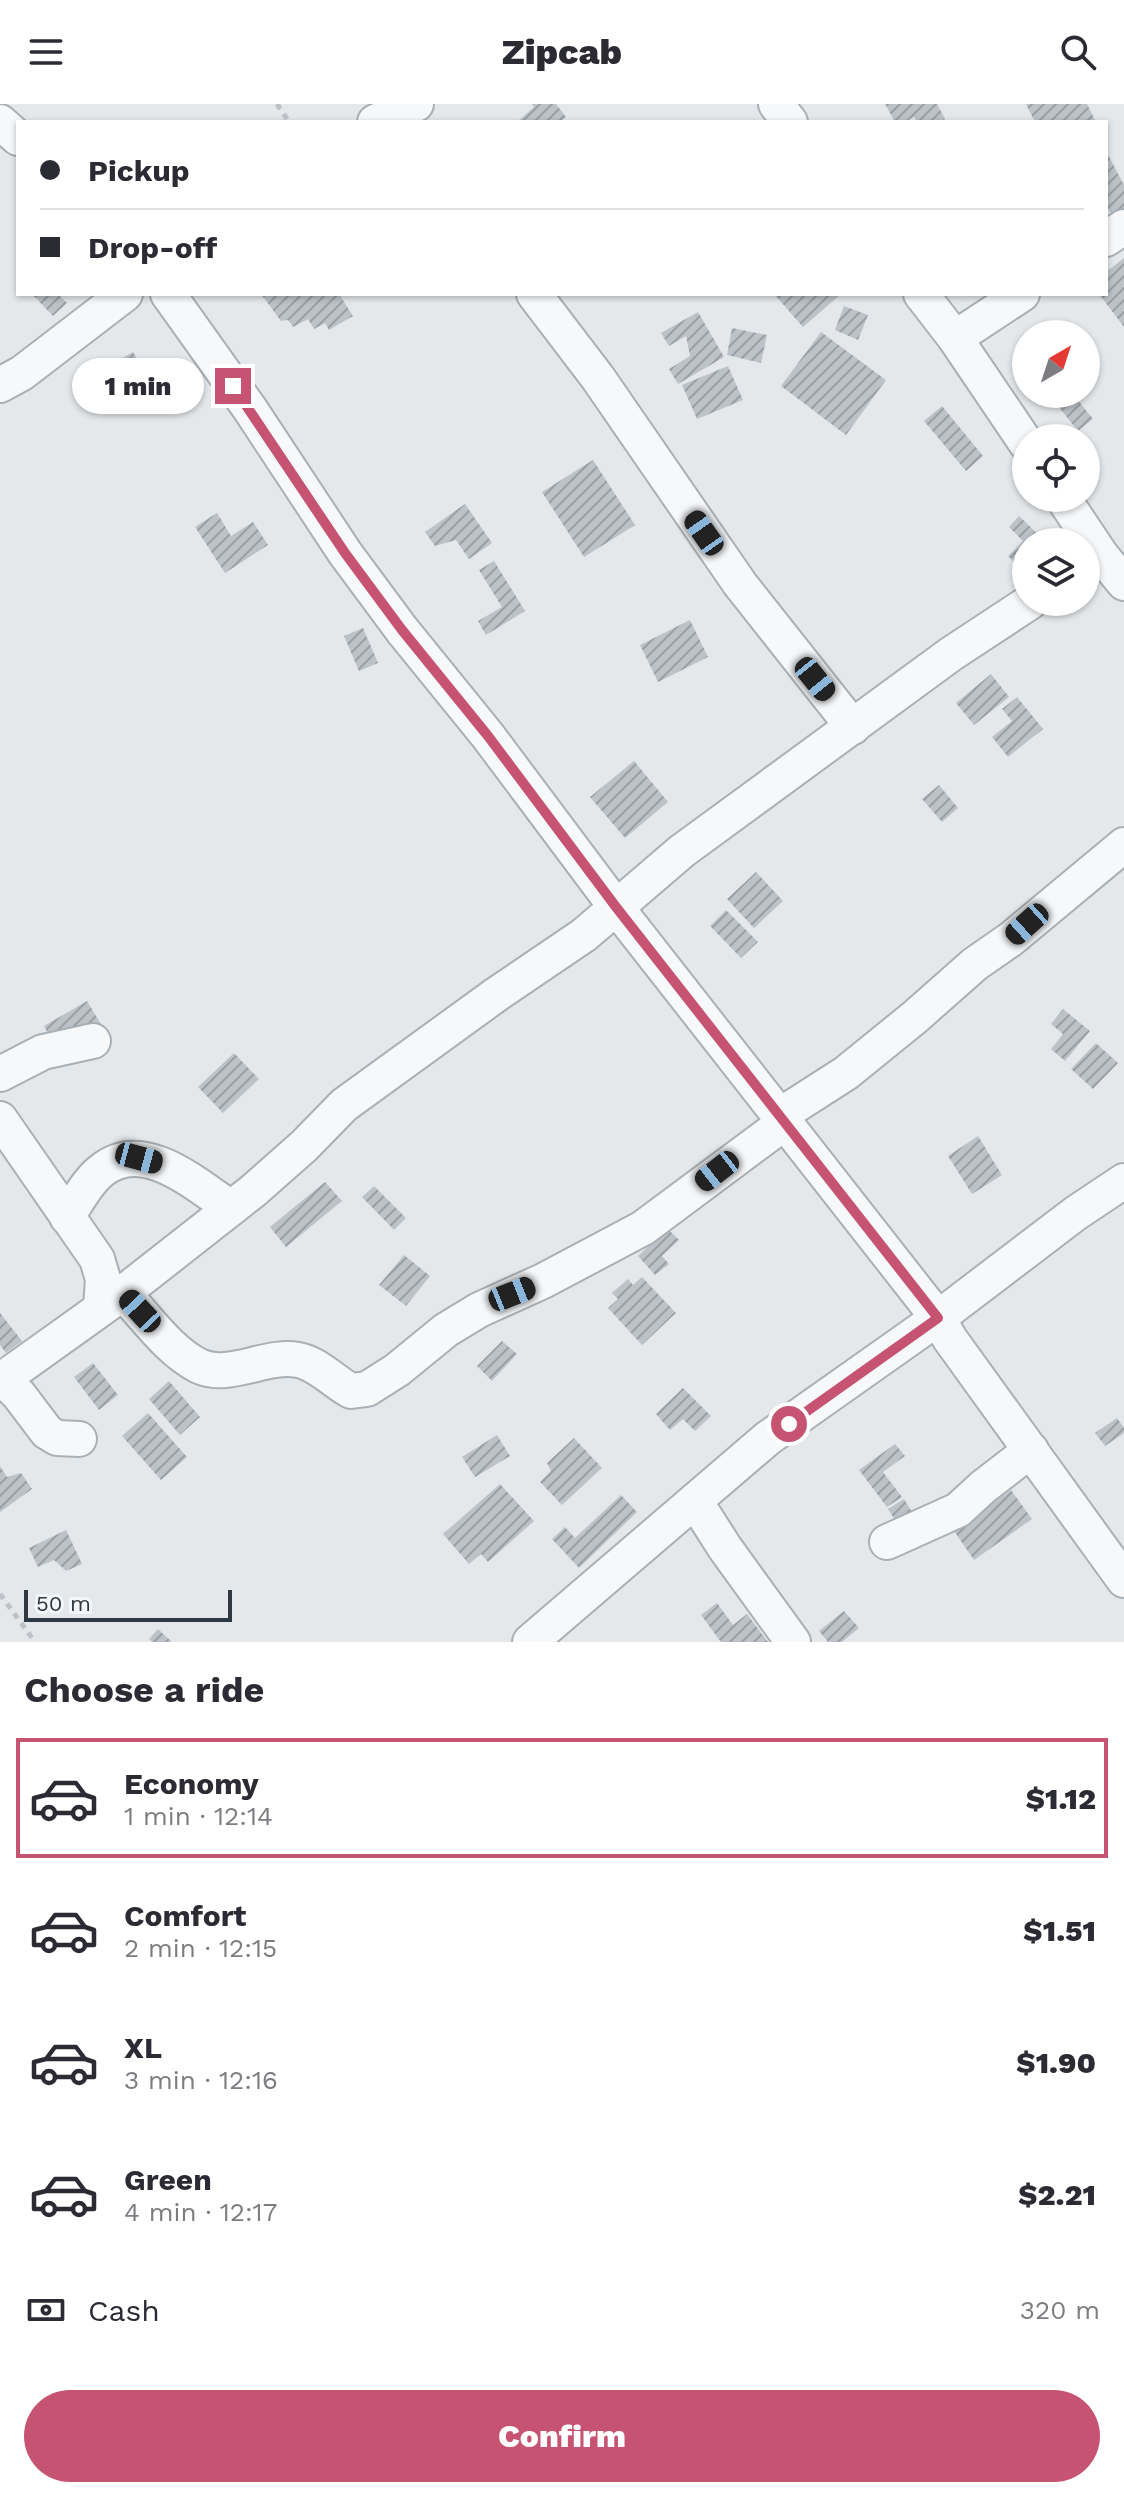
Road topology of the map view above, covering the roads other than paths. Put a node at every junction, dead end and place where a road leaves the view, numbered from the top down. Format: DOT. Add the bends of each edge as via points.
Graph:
graph roads {
  1 [pos="776,104"];
  2 [pos="417,110"];
  3 [pos="382,120"];
  4 [pos="788,120"];
  5 [pos="0,122"];
  6 [pos="16,136"];
  7 [pos="122,296"];
  8 [pos="169,296"];
  9 [pos="536,296"];
  10 [pos="923,296"];
  11 [pos="1019,296"];
  12 [pos="955,338"];
  13 [pos="0,385"];
  14 [pos="1013,424"];
  15 [pos="1100,565"];
  16 [pos="1124,583"];
  17 [pos="1012,614"];
  18 [pos="853,727"];
  19 [pos="1124,845"];
  20 [pos="616,907"];
  21 [pos="93,1041"];
  22 [pos="0,1074"];
  23 [pos="0,1119"];
  24 [pos="781,1120"];
  25 [pos="1124,1181"];
  26 [pos="231,1208"];
  27 [pos="67,1217"];
  28 [pos="112,1300"];
  29 [pos="938,1318"];
  30 [pos="2,1380"];
  31 [pos="79,1439"];
  32 [pos="1031,1450"];
  33 [pos="695,1501"];
  34 [pos="887,1542"];
  35 [pos="1124,1580"];
  36 [pos="530,1642"];
  37 [pos="793,1642"];
  1 -- 4 [label="street"];
  2 -- 3 [label="street"];
  5 -- 6 [label="street"];
  7 -- 13 [label="street"];
  8 -- 20 [label="street" via="345,553"];
  9 -- 18 [label="street" via="740,584"];
  10 -- 12 [label="street"];
  11 -- 12 [label="street"];
  12 -- 14 [label="street"];
  15 -- 16 [label="street"];
  17 -- 18 [label="street"];
  18 -- 20 [label="street" via="682,851"];
  19 -- 24 [label="street"];
  20 -- 24 [label="street"];
  20 -- 26 [label="street" via="344,1105"];
  21 -- 22 [label="street" via="43,1052"];
  23 -- 27 [label="street"];
  24 -- 28 [label="street" via="643,1228 479,1310 367,1389 351,1391 298,1360 252,1363 227,1371 201,1367"];
  24 -- 29 [label="street"];
  25 -- 29 [label="street"];
  26 -- 27 [label="street" via="173,1170 139,1158 119,1160 101,1171"];
  26 -- 28 [label="street"];
  27 -- 28 [label="street" via="97,1259"];
  28 -- 30 [label="street"];
  29 -- 32 [label="street"];
  29 -- 33 [label="street" via="768,1438"];
  30 -- 31 [label="street" via="47,1432"];
  32 -- 34 [label="street" via="958,1510"];
  32 -- 35 [label="street"];
  33 -- 36 [label="street"];
  33 -- 37 [label="street"];
}
